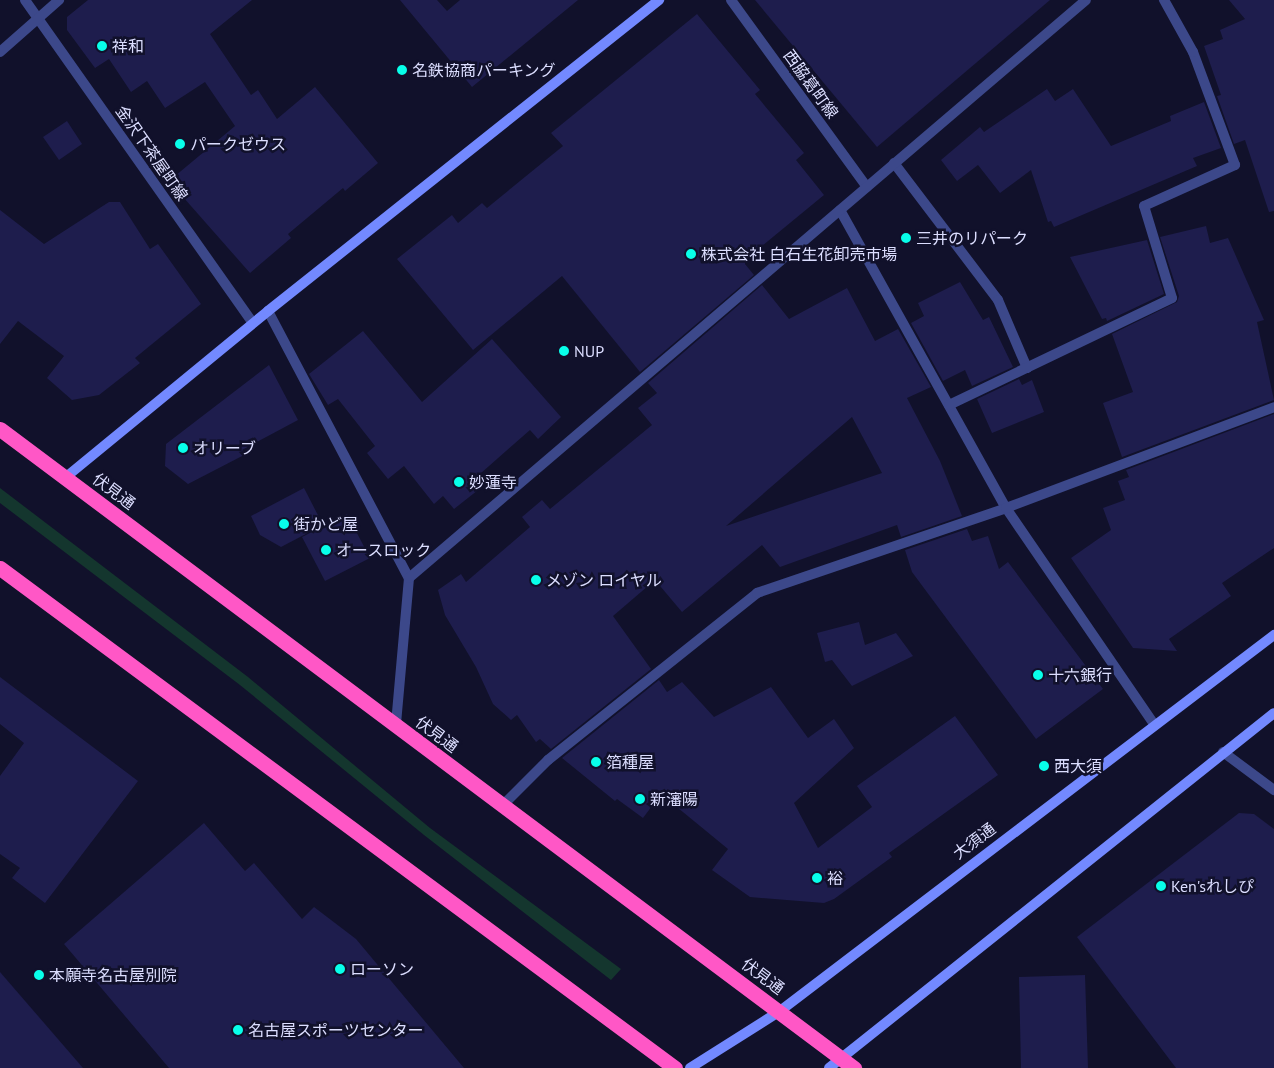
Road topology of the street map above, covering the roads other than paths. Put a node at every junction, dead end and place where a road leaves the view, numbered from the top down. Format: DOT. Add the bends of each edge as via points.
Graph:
graph roads {
  1 [pos="26,0"];
  2 [pos="59,0"];
  3 [pos="659,0"];
  4 [pos="731,0"];
  5 [pos="1086,0"];
  6 [pos="1164,0"];
  7 [pos="38,18"];
  8 [pos="0,52"];
  9 [pos="894,164"];
  10 [pos="867,187"];
  11 [pos="840,210"];
  12 [pos="268,310"];
  13 [pos="254,323"];
  14 [pos="1027,368"];
  15 [pos="949,405"];
  16 [pos="1274,407"];
  17 [pos="0,429"];
  18 [pos="66,478"];
  19 [pos="1006,508"];
  20 [pos="0,568"];
  21 [pos="409,578"];
  22 [pos="1274,634"];
  23 [pos="1274,713"];
  24 [pos="1153,723"];
  25 [pos="396,725"];
  26 [pos="1223,752"];
  27 [pos="1274,790"];
  28 [pos="503,805"];
  29 [pos="780,1010"];
  30 [pos="849,1064"];
  31 [pos="675,1068"];
  32 [pos="690,1068"];
  33 [pos="829,1068"];
  1 -- 7 [label="street, 金沢下茶屋町線"];
  2 -- 7 [label="street"];
  3 -- 12 [label="street"];
  4 -- 10 [label="street, 西脇葛町線"];
  5 -- 9 [label="street"];
  6 -- 14 [label="street" via="1193,52 1235,165 1144,206 1172,298"];
  7 -- 8 [label="street"];
  7 -- 13 [label="street, 金沢下茶屋町線"];
  9 -- 10 [label="street"];
  9 -- 14 [label="street" via="998,300"];
  10 -- 11 [label="street"];
  11 -- 15 [label="street"];
  11 -- 21 [label="street"];
  12 -- 13 [label="street"];
  12 -- 21 [label="street"];
  13 -- 18 [label="street"];
  14 -- 15 [label="street"];
  15 -- 19 [label="street"];
  16 -- 19 [label="street"];
  17 -- 18 [label="highway, 伏見通"];
  18 -- 25 [label="highway, 伏見通"];
  19 -- 24 [label="street"];
  19 -- 28 [label="street" via="757,594 548,760"];
  20 -- 31 [label="highway"];
  21 -- 25 [label="street"];
  22 -- 24 [label="street, 大須通"];
  23 -- 26 [label="street"];
  24 -- 29 [label="street, 大須通"];
  25 -- 28 [label="highway, 伏見通"];
  26 -- 27 [label="street"];
  26 -- 30 [label="street"];
  28 -- 29 [label="highway, 伏見通"];
  29 -- 30 [label="highway, 伏見通"];
  29 -- 32 [label="street, 大須通"];
  30 -- 33 [label="street"];
}
